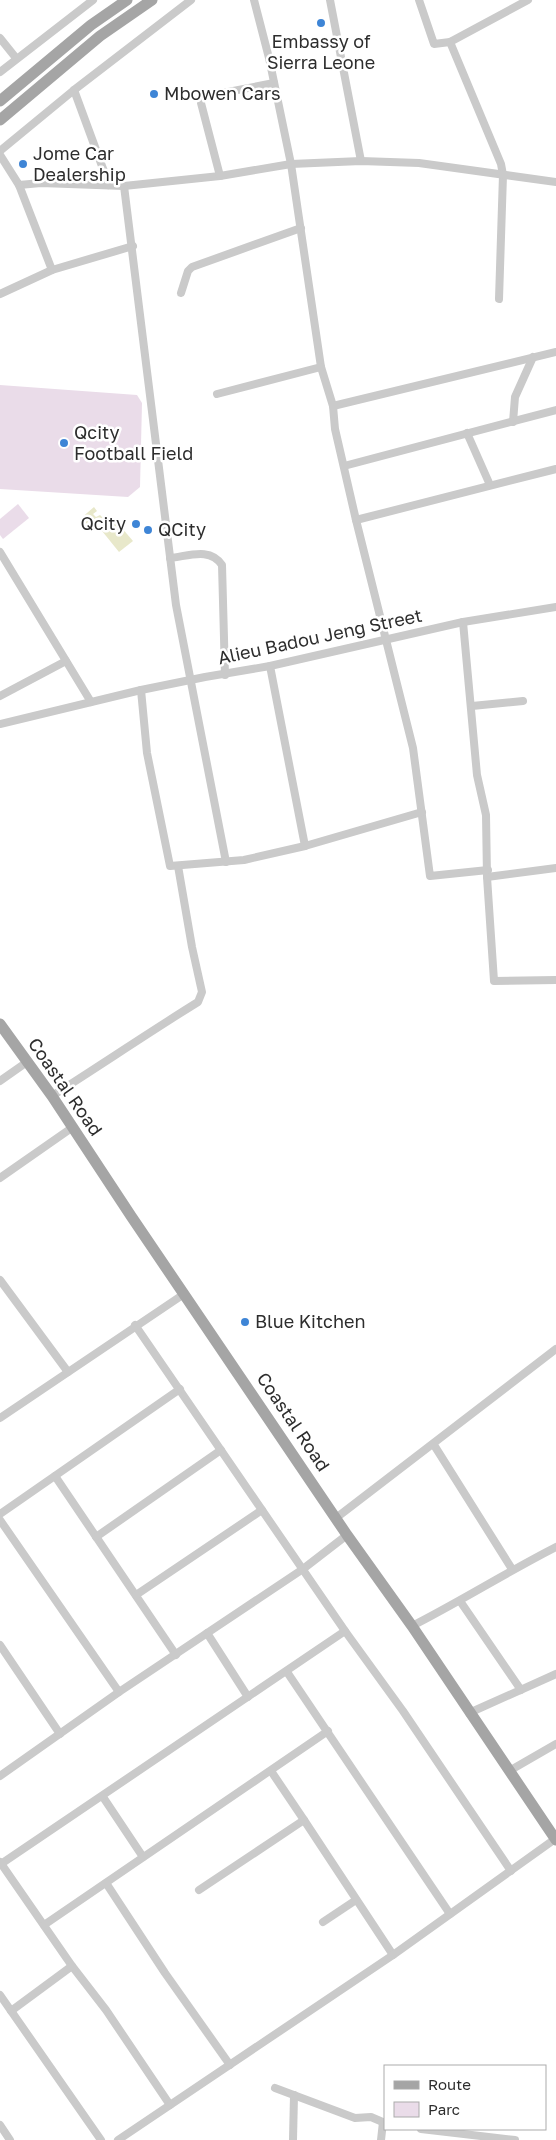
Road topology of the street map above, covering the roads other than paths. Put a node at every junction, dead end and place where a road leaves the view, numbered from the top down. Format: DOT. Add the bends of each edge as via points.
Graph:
graph roads {
  1 [pos="93,0"];
  2 [pos="127,0"];
  3 [pos="152,0"];
  4 [pos="191,0"];
  5 [pos="254,0"];
  6 [pos="330,0"];
  7 [pos="419,0"];
  8 [pos="528,0"];
  9 [pos="0,38"];
  10 [pos="450,42"];
  11 [pos="16,58"];
  12 [pos="0,72"];
  13 [pos="274,83"];
  14 [pos="74,90"];
  15 [pos="0,101"];
  16 [pos="0,120"];
  17 [pos="0,153"];
  18 [pos="361,161"];
  19 [pos="291,164"];
  20 [pos="503,175"];
  21 [pos="220,176"];
  22 [pos="556,182"];
  23 [pos="19,185"];
  24 [pos="109,185"];
  25 [pos="124,186"];
  26 [pos="301,228"];
  27 [pos="133,246"];
  28 [pos="52,270"];
  29 [pos="181,293"];
  30 [pos="0,294"];
  31 [pos="499,299"];
  32 [pos="556,352"];
  33 [pos="533,357"];
  34 [pos="321,367"];
  35 [pos="217,394"];
  36 [pos="333,406"];
  37 [pos="556,410"];
  38 [pos="513,422"];
  39 [pos="467,433"];
  40 [pos="344,466"];
  41 [pos="556,469"];
  42 [pos="490,485"];
  43 [pos="356,520"];
  44 [pos="0,552"];
  45 [pos="170,558"];
  46 [pos="556,607"];
  47 [pos="463,622"];
  48 [pos="385,639"];
  49 [pos="66,661"];
  50 [pos="270,666"];
  51 [pos="225,675"];
  52 [pos="190,680"];
  53 [pos="141,690"];
  54 [pos="0,696"];
  55 [pos="523,701"];
  56 [pos="91,702"];
  57 [pos="472,706"];
  58 [pos="0,724"];
  59 [pos="422,812"];
  60 [pos="305,846"];
  61 [pos="226,862"];
  62 [pos="178,866"];
  63 [pos="556,868"];
  64 [pos="487,874"];
  65 [pos="556,980"];
  66 [pos="0,1024"];
  67 [pos="27,1062"];
  68 [pos="0,1081"];
  69 [pos="52,1096"];
  70 [pos="73,1128"];
  71 [pos="0,1178"];
  72 [pos="0,1280"];
  73 [pos="184,1294"];
  74 [pos="135,1325"];
  75 [pos="556,1349"];
  76 [pos="68,1372"];
  77 [pos="180,1389"];
  78 [pos="1,1415"];
  79 [pos="434,1445"];
  80 [pos="221,1450"];
  81 [pos="55,1476"];
  82 [pos="262,1510"];
  83 [pos="0,1514"];
  84 [pos="336,1518"];
  85 [pos="0,1520"];
  86 [pos="347,1535"];
  87 [pos="96,1537"];
  88 [pos="556,1547"];
  89 [pos="303,1569"];
  90 [pos="512,1570"];
  91 [pos="136,1595"];
  92 [pos="460,1601"];
  93 [pos="412,1626"];
  94 [pos="345,1631"];
  95 [pos="207,1633"];
  96 [pos="0,1645"];
  97 [pos="176,1654"];
  98 [pos="287,1672"];
  99 [pos="556,1674"];
  100 [pos="521,1690"];
  101 [pos="119,1692"];
  102 [pos="248,1696"];
  103 [pos="470,1713"];
  104 [pos="328,1731"];
  105 [pos="60,1734"];
  106 [pos="556,1744"];
  107 [pos="509,1770"];
  108 [pos="270,1771"];
  109 [pos="0,1776"];
  110 [pos="103,1797"];
  111 [pos="304,1820"];
  112 [pos="556,1839"];
  113 [pos="143,1857"];
  114 [pos="1,1863"];
  115 [pos="511,1871"];
  116 [pos="106,1883"];
  117 [pos="199,1890"];
  118 [pos="356,1900"];
  119 [pos="450,1914"];
  120 [pos="323,1922"];
  121 [pos="44,1925"];
  122 [pos="393,1955"];
  123 [pos="72,1966"];
  124 [pos="0,1995"];
  125 [pos="11,2011"];
  126 [pos="230,2064"];
  127 [pos="274,2088"];
  128 [pos="294,2095"];
  129 [pos="170,2105"];
  130 [pos="384,2122"];
  131 [pos="0,2125"];
  132 [pos="430,2130"];
  133 [pos="10,2140"];
  134 [pos="101,2140"];
  135 [pos="118,2140"];
  136 [pos="294,2140"];
  137 [pos="381,2140"];
  138 [pos="515,2140"];
  1 -- 11 [label="street"];
  2 -- 15 [label="main road" via="91,25"];
  3 -- 16 [label="main road" via="100,36"];
  4 -- 14 [label="street"];
  5 -- 13 [label="street"];
  6 -- 18 [label="street"];
  7 -- 10 [label="street" via="434,44"];
  8 -- 10 [label="street"];
  9 -- 11 [label="street"];
  10 -- 20 [label="street"];
  11 -- 12 [label="street"];
  13 -- 19 [label="street"];
  13 -- 21 [label="street" via="202,97"];
  14 -- 17 [label="street"];
  14 -- 24 [label="street"];
  17 -- 23 [label="street"];
  18 -- 19 [label="street"];
  18 -- 20 [label="street" via="419,163"];
  19 -- 21 [label="street"];
  19 -- 26 [label="street"];
  20 -- 22 [label="street"];
  20 -- 31 [label="street"];
  21 -- 25 [label="street"];
  23 -- 24 [label="street"];
  23 -- 28 [label="street"];
  24 -- 25 [label="street"];
  25 -- 27 [label="street"];
  26 -- 29 [label="street" via="192,267"];
  26 -- 34 [label="street"];
  27 -- 28 [label="street"];
  27 -- 45 [label="street"];
  28 -- 30 [label="street"];
  32 -- 33 [label="street"];
  33 -- 36 [label="street"];
  33 -- 38 [label="street" via="515,397"];
  34 -- 35 [label="street"];
  34 -- 36 [label="street"];
  36 -- 40 [label="street"];
  37 -- 38 [label="street"];
  38 -- 39 [label="street"];
  39 -- 40 [label="street"];
  39 -- 42 [label="street"];
  40 -- 43 [label="street"];
  41 -- 42 [label="street"];
  42 -- 43 [label="street"];
  43 -- 48 [label="street"];
  44 -- 49 [label="street"];
  45 -- 51 [label="street" via="209,553 216,556 222,565"];
  45 -- 52 [label="street"];
  46 -- 47 [label="street, Alieu Badou Jeng Street"];
  47 -- 48 [label="street, Alieu Badou Jeng Street"];
  47 -- 57 [label="street"];
  48 -- 50 [label="street, Alieu Badou Jeng Street"];
  48 -- 59 [label="street" via="413,748"];
  49 -- 54 [label="street"];
  49 -- 56 [label="street"];
  50 -- 51 [label="street, Alieu Badou Jeng Street"];
  50 -- 60 [label="street"];
  51 -- 52 [label="street, Alieu Badou Jeng Street"];
  52 -- 53 [label="street, Alieu Badou Jeng Street"];
  52 -- 61 [label="street"];
  53 -- 56 [label="street, Alieu Badou Jeng Street"];
  53 -- 62 [label="street" via="147,753 170,866"];
  55 -- 57 [label="street"];
  56 -- 58 [label="street, Alieu Badou Jeng Street"];
  57 -- 64 [label="street" via="477,775 486,815"];
  59 -- 60 [label="street"];
  59 -- 64 [label="street" via="430,876"];
  60 -- 61 [label="street"];
  61 -- 62 [label="street"];
  62 -- 69 [label="street" via="201,997 198,1002"];
  63 -- 64 [label="street"];
  64 -- 65 [label="street" via="494,981"];
  66 -- 67 [label="main road, Coastal Road"];
  67 -- 68 [label="street"];
  67 -- 69 [label="main road, Coastal Road"];
  69 -- 70 [label="main road, Coastal Road"];
  70 -- 71 [label="street"];
  70 -- 73 [label="main road, Coastal Road"];
  72 -- 76 [label="street"];
  73 -- 74 [label="street"];
  73 -- 84 [label="main road, Coastal Road"];
  74 -- 76 [label="street"];
  74 -- 77 [label="street"];
  75 -- 79 [label="street"];
  76 -- 78 [label="street"];
  77 -- 80 [label="street"];
  77 -- 81 [label="street"];
  79 -- 84 [label="street"];
  79 -- 90 [label="street"];
  80 -- 82 [label="street"];
  80 -- 87 [label="street"];
  81 -- 83 [label="street"];
  81 -- 87 [label="street"];
  82 -- 89 [label="street"];
  82 -- 91 [label="street"];
  84 -- 86 [label="main road, Coastal Road"];
  85 -- 101 [label="street"];
  86 -- 89 [label="street"];
  86 -- 93 [label="main road, Coastal Road"];
  87 -- 91 [label="street"];
  88 -- 90 [label="street"];
  89 -- 94 [label="street"];
  89 -- 95 [label="street"];
  90 -- 92 [label="street"];
  91 -- 97 [label="street"];
  92 -- 93 [label="street"];
  92 -- 100 [label="street"];
  93 -- 103 [label="main road, Coastal Road"];
  94 -- 98 [label="street"];
  94 -- 115 [label="street"];
  95 -- 97 [label="street"];
  95 -- 102 [label="street"];
  96 -- 105 [label="street"];
  97 -- 101 [label="street"];
  98 -- 102 [label="street"];
  98 -- 104 [label="street"];
  99 -- 100 [label="street"];
  100 -- 103 [label="street"];
  101 -- 105 [label="street"];
  102 -- 110 [label="street"];
  103 -- 107 [label="main road, Coastal Road"];
  104 -- 108 [label="street"];
  104 -- 119 [label="street"];
  105 -- 109 [label="street"];
  106 -- 107 [label="street"];
  107 -- 112 [label="main road, Coastal Road"];
  108 -- 111 [label="street"];
  108 -- 113 [label="street"];
  110 -- 113 [label="street"];
  110 -- 114 [label="street"];
  111 -- 117 [label="street"];
  111 -- 118 [label="street"];
  112 -- 115 [label="street"];
  113 -- 116 [label="street"];
  114 -- 121 [label="street"];
  115 -- 119 [label="street"];
  116 -- 121 [label="street"];
  116 -- 126 [label="street"];
  118 -- 120 [label="street"];
  118 -- 122 [label="street"];
  119 -- 122 [label="street"];
  121 -- 123 [label="street"];
  122 -- 126 [label="street"];
  123 -- 125 [label="street"];
  123 -- 129 [label="street"];
  124 -- 125 [label="street"];
  125 -- 134 [label="street"];
  126 -- 129 [label="street"];
  127 -- 128 [label="street"];
  128 -- 130 [label="street" via="355,2118 371,2117"];
  128 -- 136 [label="street"];
  129 -- 135 [label="street"];
  130 -- 137 [label="street"];
  131 -- 133 [label="street"];
  132 -- 138 [label="street"];
}
